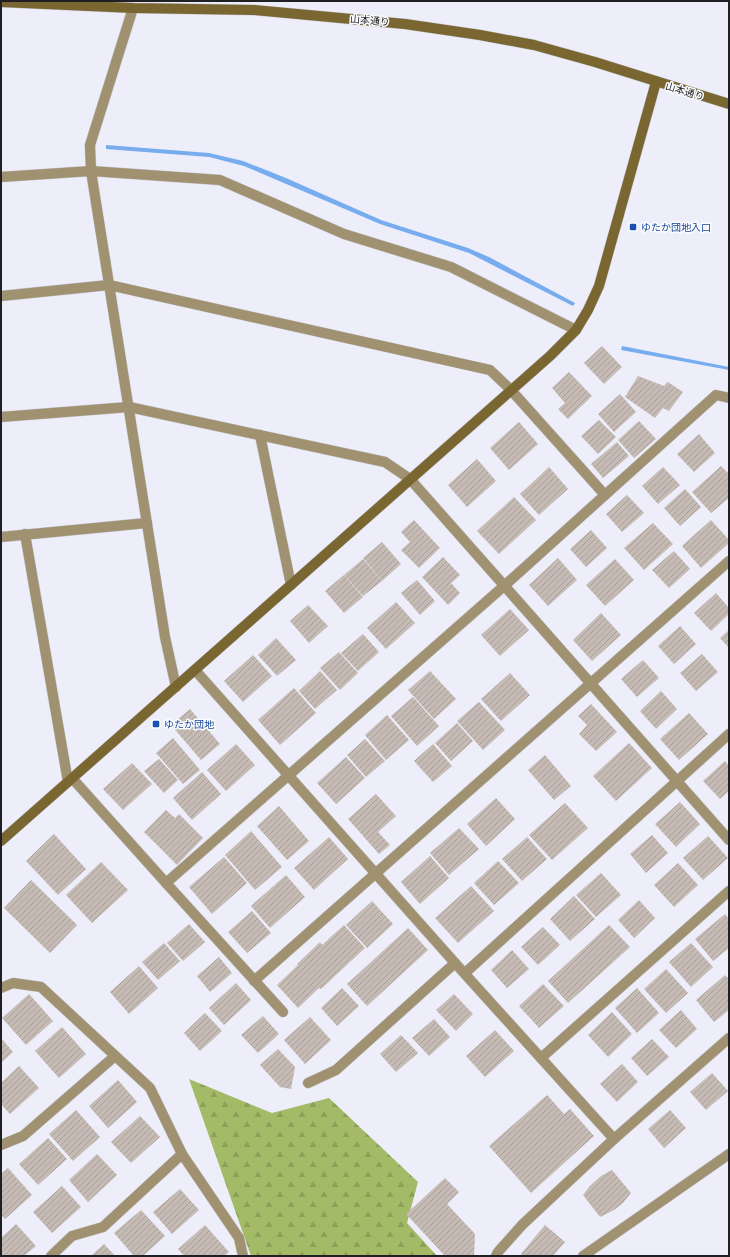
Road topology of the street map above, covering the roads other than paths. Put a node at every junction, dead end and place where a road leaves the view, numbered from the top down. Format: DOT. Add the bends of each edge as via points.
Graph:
graph roads {
  1 [pos="1,2"];
  2 [pos="133,8"];
  3 [pos="656,82"];
  4 [pos="729,104"];
  5 [pos="91,172"];
  6 [pos="1,177"];
  7 [pos="109,285"];
  8 [pos="1,296"];
  9 [pos="576,330"];
  10 [pos="511,390"];
  11 [pos="729,398"];
  12 [pos="129,407"];
  13 [pos="1,417"];
  14 [pos="260,435"];
  15 [pos="410,479"];
  16 [pos="605,495"];
  17 [pos="147,524"];
  18 [pos="25,534"];
  19 [pos="1,537"];
  20 [pos="729,561"];
  21 [pos="291,585"];
  22 [pos="504,586"];
  23 [pos="195,670"];
  24 [pos="590,683"];
  25 [pos="176,687"];
  26 [pos="729,734"];
  27 [pos="288,775"];
  28 [pos="70,780"];
  29 [pos="677,780"];
  30 [pos="729,840"];
  31 [pos="1,841"];
  32 [pos="375,873"];
  33 [pos="166,883"];
  34 [pos="729,891"];
  35 [pos="455,962"];
  36 [pos="464,973"];
  37 [pos="254,980"];
  38 [pos="1,988"];
  39 [pos="283,1012"];
  40 [pos="729,1038"];
  41 [pos="115,1056"];
  42 [pos="541,1058"];
  43 [pos="308,1083"];
  44 [pos="614,1139"];
  45 [pos="1,1145"];
  46 [pos="182,1154"];
  47 [pos="729,1154"];
  48 [pos="51,1256"];
  49 [pos="242,1256"];
  50 [pos="496,1256"];
  51 [pos="583,1256"];
  1 -- 2 [label="street, 山本通り"];
  2 -- 3 [label="street, 山本通り" via="254,10 405,24 534,45"];
  2 -- 5 [label="street" via="90,145"];
  3 -- 4 [label="street, 山本通り"];
  3 -- 9 [label="street" via="598,286"];
  5 -- 6 [label="street"];
  5 -- 7 [label="street"];
  5 -- 9 [label="street" via="220,180 344,234 451,267"];
  7 -- 8 [label="street"];
  7 -- 10 [label="street" via="490,370"];
  7 -- 12 [label="street"];
  9 -- 10 [label="street"];
  10 -- 15 [label="street"];
  10 -- 16 [label="street"];
  11 -- 16 [label="street" via="716,395"];
  12 -- 13 [label="street"];
  12 -- 14 [label="street"];
  12 -- 17 [label="street"];
  14 -- 15 [label="street" via="384,462"];
  14 -- 21 [label="street"];
  15 -- 21 [label="street"];
  15 -- 22 [label="street"];
  16 -- 22 [label="street"];
  17 -- 18 [label="street"];
  17 -- 25 [label="street"];
  18 -- 19 [label="street"];
  18 -- 28 [label="street"];
  20 -- 24 [label="street"];
  21 -- 23 [label="street"];
  22 -- 24 [label="street"];
  22 -- 27 [label="street"];
  23 -- 25 [label="street"];
  23 -- 27 [label="street"];
  24 -- 29 [label="street"];
  24 -- 32 [label="street"];
  25 -- 28 [label="street"];
  26 -- 29 [label="street"];
  27 -- 32 [label="street"];
  27 -- 33 [label="street"];
  28 -- 31 [label="street"];
  28 -- 33 [label="street"];
  29 -- 30 [label="street"];
  29 -- 36 [label="street"];
  32 -- 35 [label="street"];
  32 -- 37 [label="street"];
  33 -- 37 [label="street"];
  34 -- 42 [label="street"];
  35 -- 36 [label="street"];
  35 -- 43 [label="street" via="336,1070"];
  36 -- 42 [label="street"];
  37 -- 39 [label="street"];
  38 -- 41 [label="street" via="13,983 41,987"];
  40 -- 44 [label="street"];
  41 -- 45 [label="street" via="23,1136"];
  41 -- 46 [label="street" via="150,1088"];
  42 -- 44 [label="street"];
  44 -- 50 [label="street" via="522,1225"];
  46 -- 48 [label="street" via="103,1227 72,1236"];
  46 -- 49 [label="street" via="239,1238"];
  47 -- 51 [label="street"];
}
